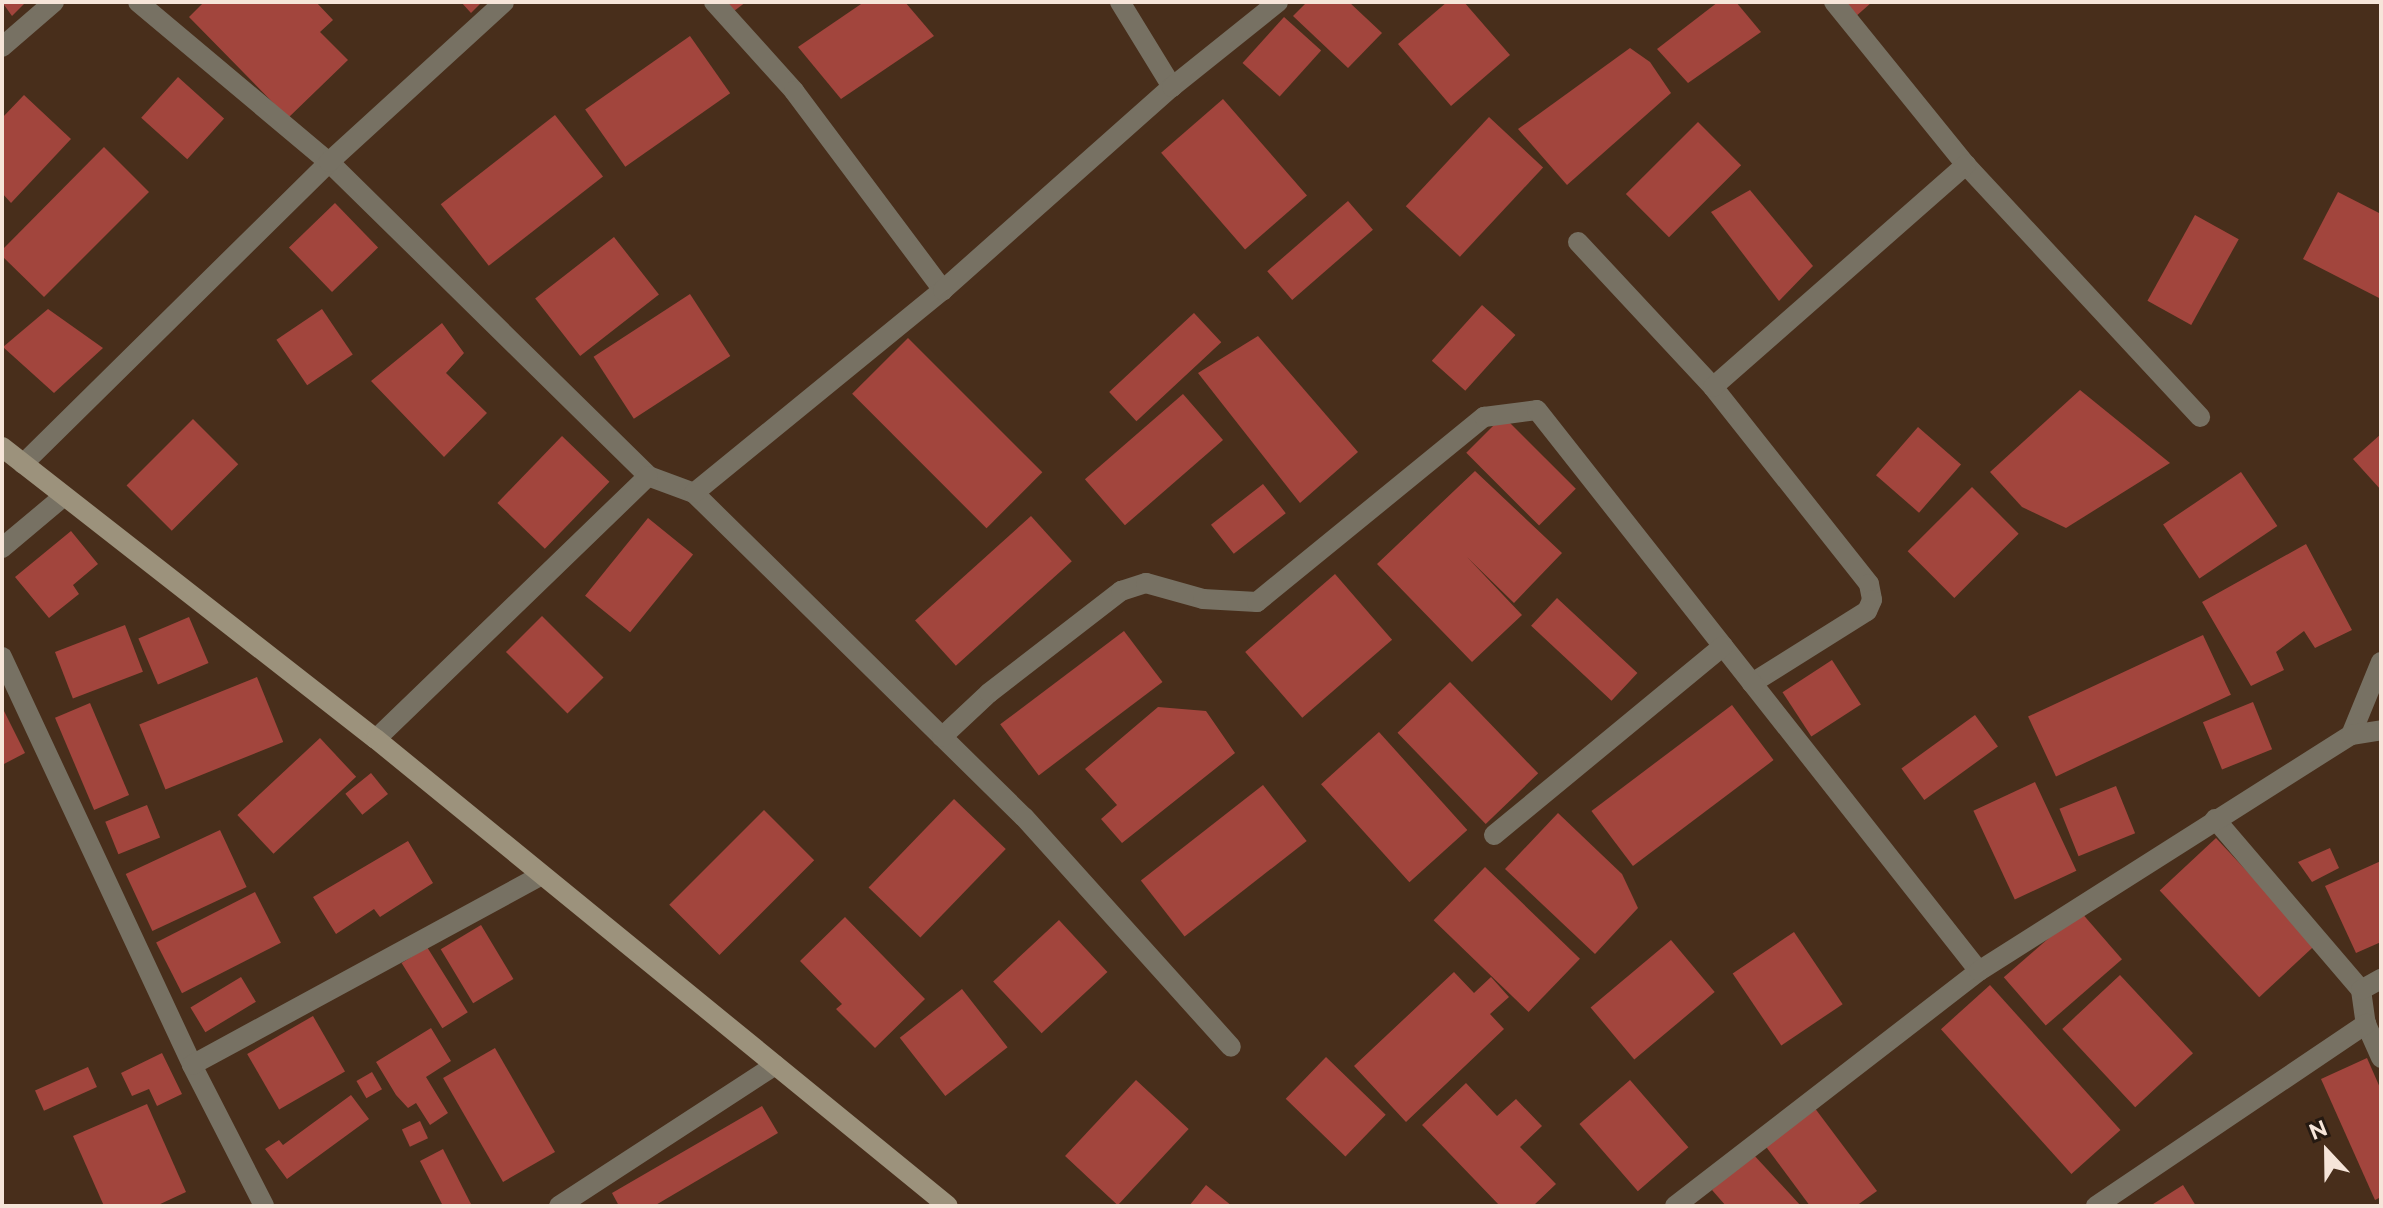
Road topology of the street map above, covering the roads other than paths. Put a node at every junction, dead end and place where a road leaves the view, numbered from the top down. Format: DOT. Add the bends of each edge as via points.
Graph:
graph roads {
  1 [pos="54,2"];
  2 [pos="138,2"];
  3 [pos="504,2"];
  4 [pos="714,2"];
  5 [pos="1120,2"];
  6 [pos="1278,2"];
  7 [pos="1834,2"];
  8 [pos="2,47"];
  9 [pos="1172,87"];
  10 [pos="329,162"];
  11 [pos="1966,165"];
  12 [pos="1578,242"];
  13 [pos="943,290"];
  14 [pos="1713,387"];
  15 [pos="2200,417"];
  16 [pos="2,447"];
  17 [pos="23,464"];
  18 [pos="648,476"];
  19 [pos="694,493"];
  20 [pos="64,496"];
  21 [pos="2,548"];
  22 [pos="1723,646"];
  23 [pos="2,657"];
  24 [pos="2381,662"];
  25 [pos="1752,683"];
  26 [pos="2381,730"];
  27 [pos="2351,735"];
  28 [pos="942,737"];
  29 [pos="376,739"];
  30 [pos="2215,819"];
  31 [pos="1494,835"];
  32 [pos="540,876"];
  33 [pos="1979,971"];
  34 [pos="2381,979"];
  35 [pos="2361,990"];
  36 [pos="2366,1024"];
  37 [pos="1231,1047"];
  38 [pos="2381,1058"];
  39 [pos="192,1065"];
  40 [pos="775,1065"];
  41 [pos="581,1200"];
  42 [pos="264,1206"];
  43 [pos="559,1206"];
  44 [pos="948,1206"];
  45 [pos="1675,1206"];
  46 [pos="2096,1206"];
  1 -- 8 [label="street"];
  2 -- 10 [label="street"];
  3 -- 10 [label="street"];
  4 -- 13 [label="street" via="794,91"];
  5 -- 9 [label="street"];
  6 -- 9 [label="street"];
  7 -- 11 [label="street"];
  9 -- 13 [label="street"];
  10 -- 17 [label="street"];
  10 -- 18 [label="street"];
  11 -- 14 [label="street"];
  11 -- 15 [label="street"];
  12 -- 14 [label="street"];
  13 -- 19 [label="street"];
  14 -- 25 [label="street" via="1865,575 1872,600 1867,611"];
  16 -- 17 [label="street"];
  17 -- 20 [label="street"];
  18 -- 19 [label="street"];
  18 -- 29 [label="street"];
  19 -- 28 [label="street"];
  20 -- 21 [label="street"];
  20 -- 29 [label="street"];
  22 -- 25 [label="street"];
  22 -- 28 [label="street" via="1537,410 1511,410 1484,417 1257,602 1203,599 1146,583 1121,591 989,693"];
  22 -- 31 [label="street"];
  23 -- 39 [label="street"];
  24 -- 27 [label="street"];
  25 -- 33 [label="street"];
  26 -- 27 [label="street"];
  27 -- 30 [label="street"];
  28 -- 37 [label="street" via="1024,817"];
  29 -- 32 [label="street"];
  30 -- 33 [label="street"];
  30 -- 35 [label="street"];
  32 -- 39 [label="street"];
  32 -- 40 [label="street"];
  33 -- 45 [label="street"];
  34 -- 35 [label="street"];
  35 -- 36 [label="street"];
  36 -- 38 [label="street"];
  36 -- 46 [label="street"];
  39 -- 42 [label="street"];
  40 -- 41 [label="street"];
  40 -- 44 [label="street"];
  41 -- 43 [label="street"];
}
